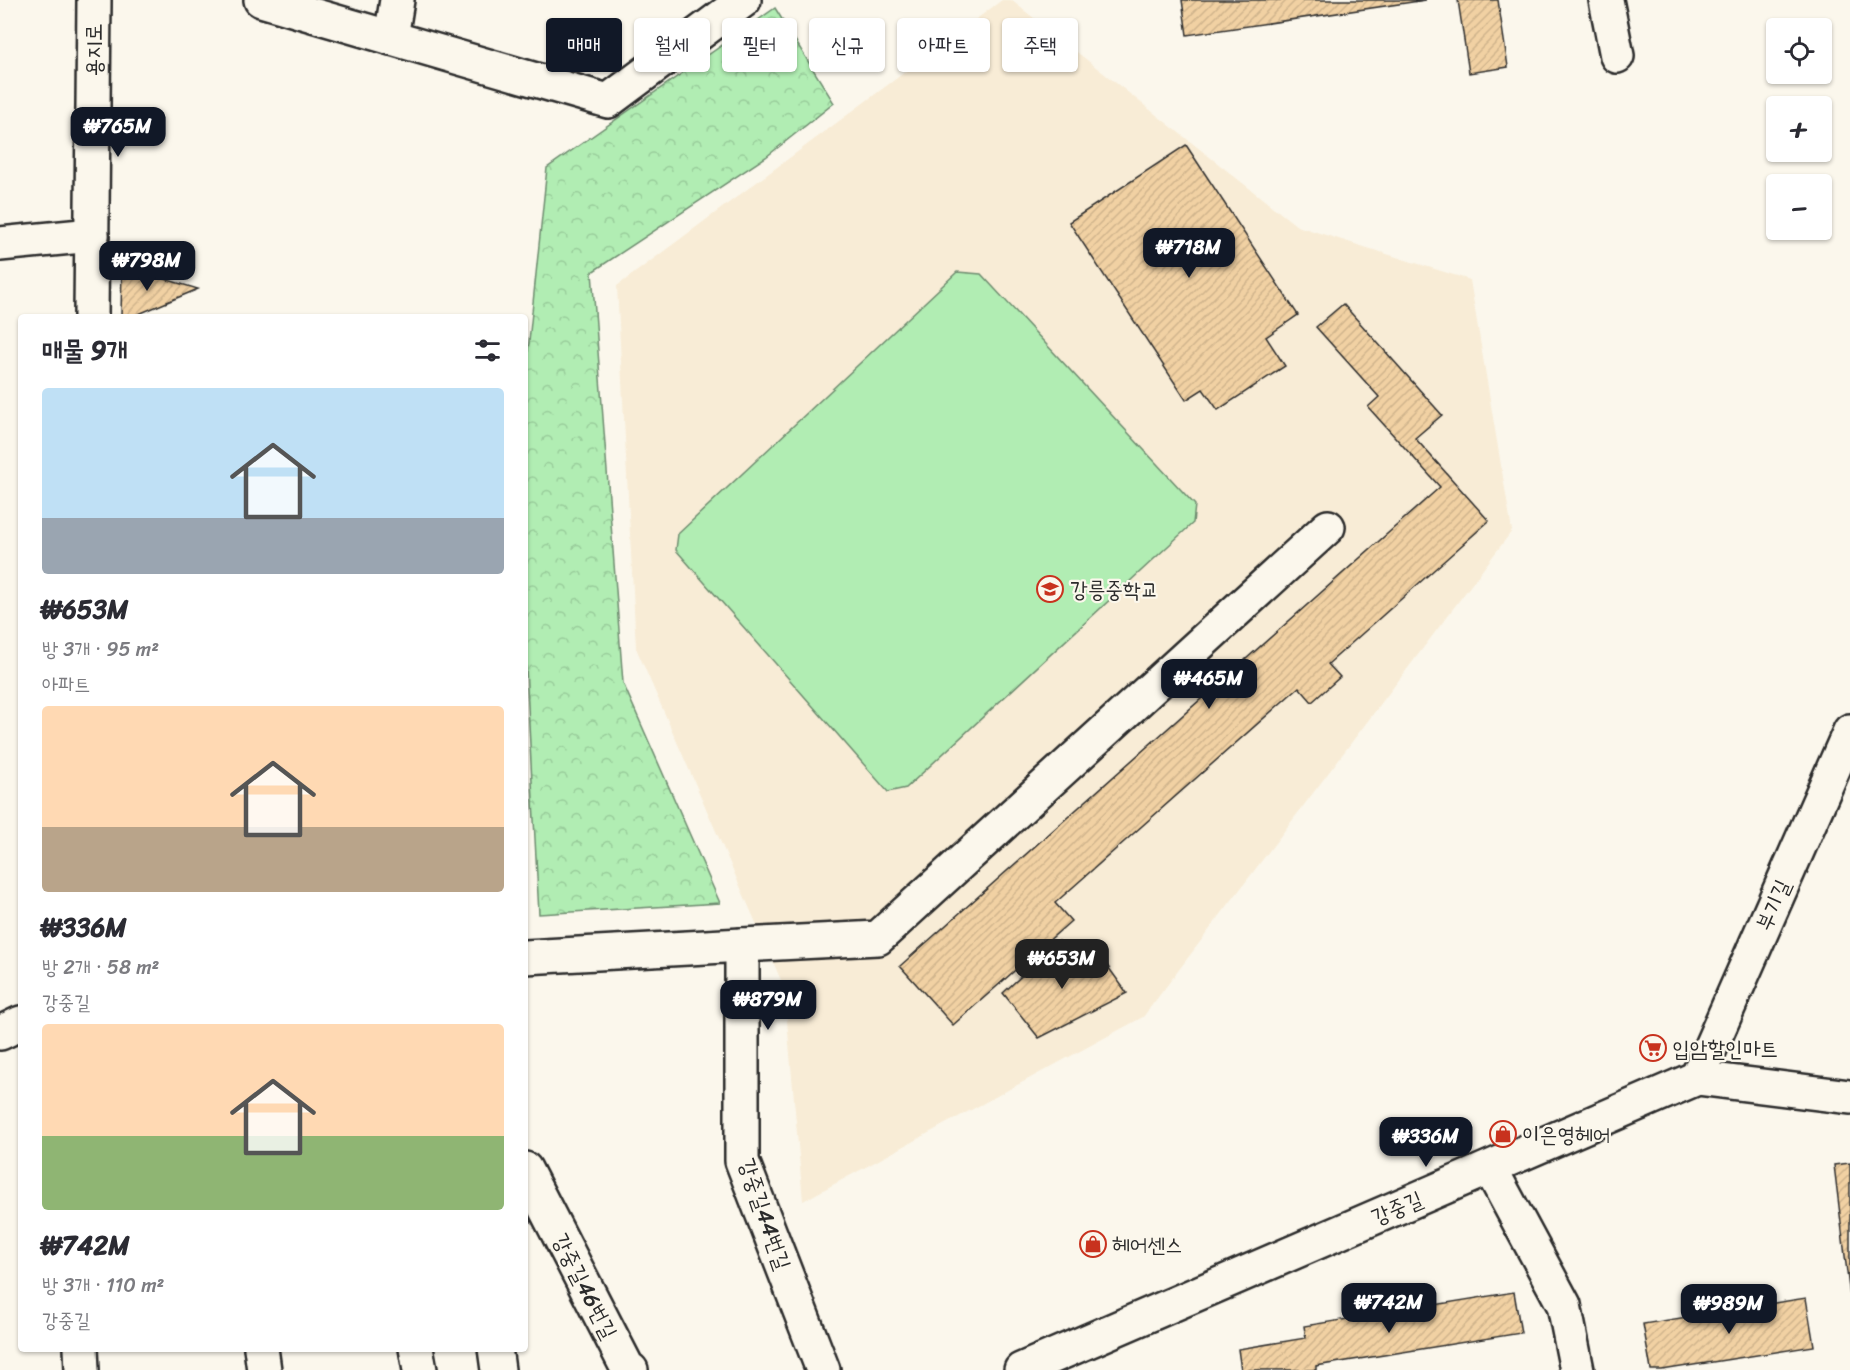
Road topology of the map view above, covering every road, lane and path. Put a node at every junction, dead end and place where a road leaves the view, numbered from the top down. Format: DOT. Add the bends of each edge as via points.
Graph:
graph roads {
  1 [pos="94,0"];
  2 [pos="261,0"];
  3 [pos="397,0"];
  4 [pos="744,0"];
  5 [pos="1606,0"];
  6 [pos="391,38"];
  7 [pos="1617,56"];
  8 [pos="92,235"];
  9 [pos="0,244"];
  10 [pos="91,314"];
  11 [pos="1328,527"];
  12 [pos="1850,731"];
  13 [pos="742,945"];
  14 [pos="528,957"];
  15 [pos="18,1024"];
  16 [pos="0,1033"];
  17 [pos="1697,1078"];
  18 [pos="1850,1097"];
  19 [pos="1490,1168"];
  20 [pos="528,1175"];
  21 [pos="81,1352"];
  22 [pos="262,1352"];
  23 [pos="417,1352"];
  24 [pos="496,1352"];
  25 [pos="82,1370"];
  26 [pos="264,1370"];
  27 [pos="420,1370"];
  28 [pos="498,1370"];
  29 [pos="631,1370"];
  30 [pos="823,1370"];
  31 [pos="1021,1370"];
  32 [pos="1577,1370"];
  1 -- 8 [label="street, 용지로"];
  2 -- 6 [label="street"];
  3 -- 6 [label="street"];
  4 -- 6 [label="street" via="608,102"];
  5 -- 7 [label="street"];
  8 -- 9 [label="street"];
  8 -- 10 [label="street, 용지로"];
  11 -- 13 [label="street" via="878,938"];
  12 -- 17 [label="street, 부기길"];
  13 -- 14 [label="street"];
  13 -- 30 [label="street, 강중길44번길" via="742,1161"];
  15 -- 16 [label="street"];
  17 -- 18 [label="street"];
  17 -- 19 [label="street, 강중길"];
  19 -- 31 [label="street, 강중길"];
  19 -- 32 [label="street" via="1564,1305"];
  20 -- 29 [label="street, 강중길46번길"];
  21 -- 25 [label="street"];
  22 -- 26 [label="street"];
  23 -- 27 [label="street"];
  24 -- 28 [label="street"];
}
